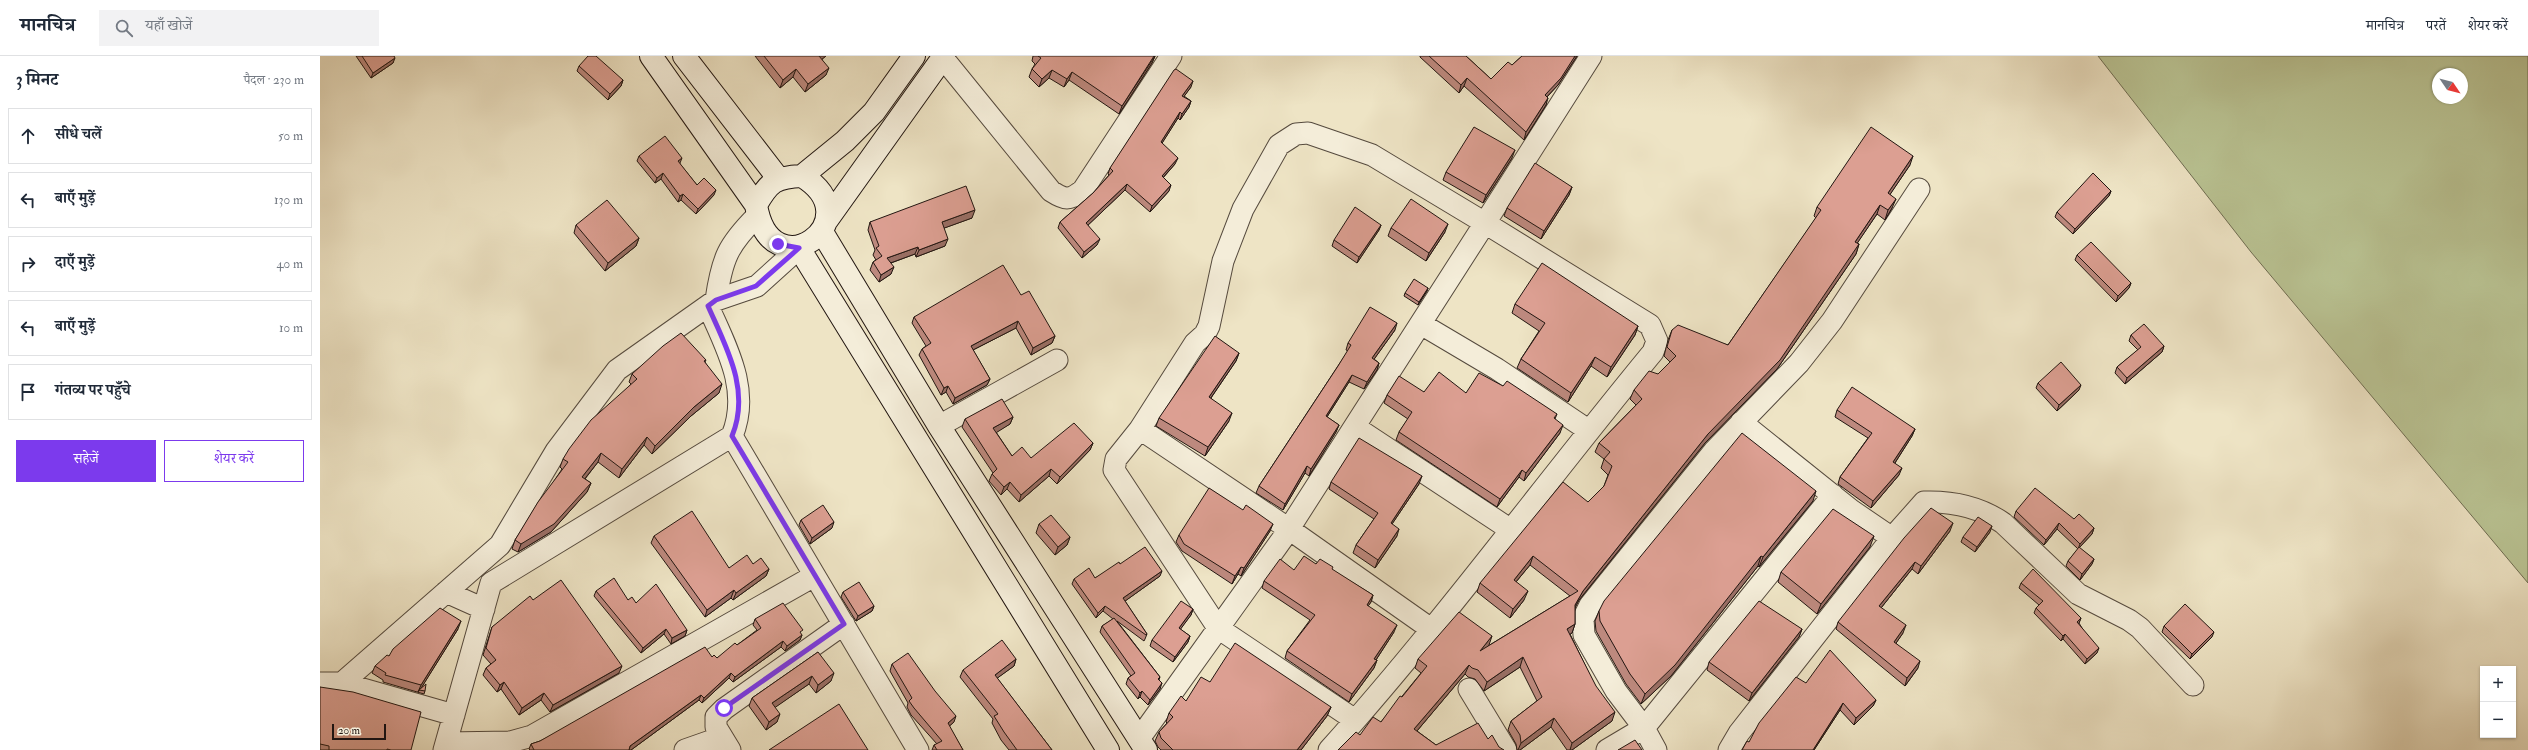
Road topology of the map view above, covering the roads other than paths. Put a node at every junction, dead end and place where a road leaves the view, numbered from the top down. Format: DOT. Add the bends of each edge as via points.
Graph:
graph roads {
  1 [pos="650,56"];
  2 [pos="684,56"];
  3 [pos="914,56"];
  4 [pos="1171,56"];
  5 [pos="1591,56"];
  6 [pos="943,57"];
  7 [pos="802,176"];
  8 [pos="778,178"];
  9 [pos="1919,189"];
  10 [pos="756,210"];
  11 [pos="1485,223"];
  12 [pos="824,226"];
  13 [pos="799,248"];
  14 [pos="712,303"];
  15 [pos="1421,324"];
  16 [pos="1057,360"];
  17 [pos="1741,422"];
  18 [pos="939,426"];
  19 [pos="1355,426"];
  20 [pos="1140,429"];
  21 [pos="1588,430"];
  22 [pos="732,436"];
  23 [pos="1833,496"];
  24 [pos="1289,529"];
  25 [pos="1510,530"];
  26 [pos="1892,538"];
  27 [pos="500,545"];
  28 [pos="491,583"];
  29 [pos="822,589"];
  30 [pos="446,592"];
  31 [pos="484,609"];
  32 [pos="844,624"];
  33 [pos="1218,628"];
  34 [pos="1431,628"];
  35 [pos="320,683"];
  36 [pos="342,683"];
  37 [pos="2193,685"];
  38 [pos="1469,689"];
  39 [pos="454,715"];
  40 [pos="1355,720"];
  41 [pos="1644,728"];
  42 [pos="726,744"];
  43 [pos="1142,745"];
  44 [pos="446,747"];
  45 [pos="685,750"];
  46 [pos="918,750"];
  47 [pos="1108,750"];
  48 [pos="1329,750"];
  49 [pos="1506,750"];
  50 [pos="1607,750"];
  51 [pos="1656,750"];
  52 [pos="1729,750"];
  1 -- 10 [label="main road"];
  2 -- 8 [label="main road"];
  3 -- 7 [label="main road" via="874,112 845,141"];
  4 -- 6 [label="street" via="1083,190 1072,198 1062,198 1051,191"];
  5 -- 11 [label="street"];
  6 -- 12 [label="main road"];
  7 -- 8 [label="main road"];
  7 -- 12 [label="main road" via="819,188 825,197 828,208"];
  8 -- 10 [label="main road" via="769,186"];
  9 -- 17 [label="street" via="1832,321 1800,363"];
  10 -- 13 [label="main road" via="761,227 768,237 778,244"];
  10 -- 14 [label="street" via="736,237 720,270"];
  11 -- 15 [label="street"];
  11 -- 20 [label="street" via="1372,155 1308,133 1287,138 1276,151 1243,209 1223,261 1207,330 1194,343"];
  11 -- 21 [label="street" via="1650,325 1655,334 1657,341 1652,352"];
  12 -- 13 [label="main road" via="813,241"];
  12 -- 18 [label="main road"];
  13 -- 14 [label="street" via="756,286"];
  13 -- 47 [label="main road"];
  14 -- 22 [label="street" via="733,363 739,389 740,407"];
  14 -- 27 [label="street" via="617,370 556,451"];
  15 -- 19 [label="street"];
  15 -- 21 [label="street" via="1497,369"];
  16 -- 18 [label="street"];
  17 -- 23 [label="street"];
  17 -- 41 [label="street" via="1590,605 1583,619 1584,636 1616,691"];
  18 -- 43 [label="main road"];
  19 -- 24 [label="street"];
  19 -- 25 [label="street"];
  20 -- 24 [label="street"];
  20 -- 33 [label="street" via="1116,459 1114,470"];
  21 -- 25 [label="street"];
  22 -- 28 [label="street"];
  22 -- 29 [label="street"];
  23 -- 26 [label="street"];
  23 -- 41 [label="street"];
  24 -- 33 [label="street"];
  24 -- 34 [label="street"];
  25 -- 34 [label="street"];
  26 -- 37 [label="street" via="1924,502 1969,506 1990,514 2003,523 2078,594 2140,628"];
  26 -- 52 [label="street" via="1739,733"];
  27 -- 28 [label="street"];
  27 -- 30 [label="street"];
  28 -- 31 [label="street"];
  29 -- 32 [label="street"];
  29 -- 44 [label="street" via="532,736 510,742"];
  30 -- 31 [label="street"];
  30 -- 36 [label="street"];
  31 -- 39 [label="street"];
  32 -- 42 [label="street" via="724,708 716,717 716,727"];
  32 -- 46 [label="street"];
  33 -- 40 [label="street"];
  33 -- 43 [label="street"];
  34 -- 40 [label="street"];
  35 -- 36 [label="street"];
  36 -- 39 [label="street"];
  38 -- 49 [label="street"];
  39 -- 44 [label="street"];
  40 -- 48 [label="street"];
  41 -- 50 [label="street"];
  41 -- 51 [label="street"];
  42 -- 45 [label="street"];
}
